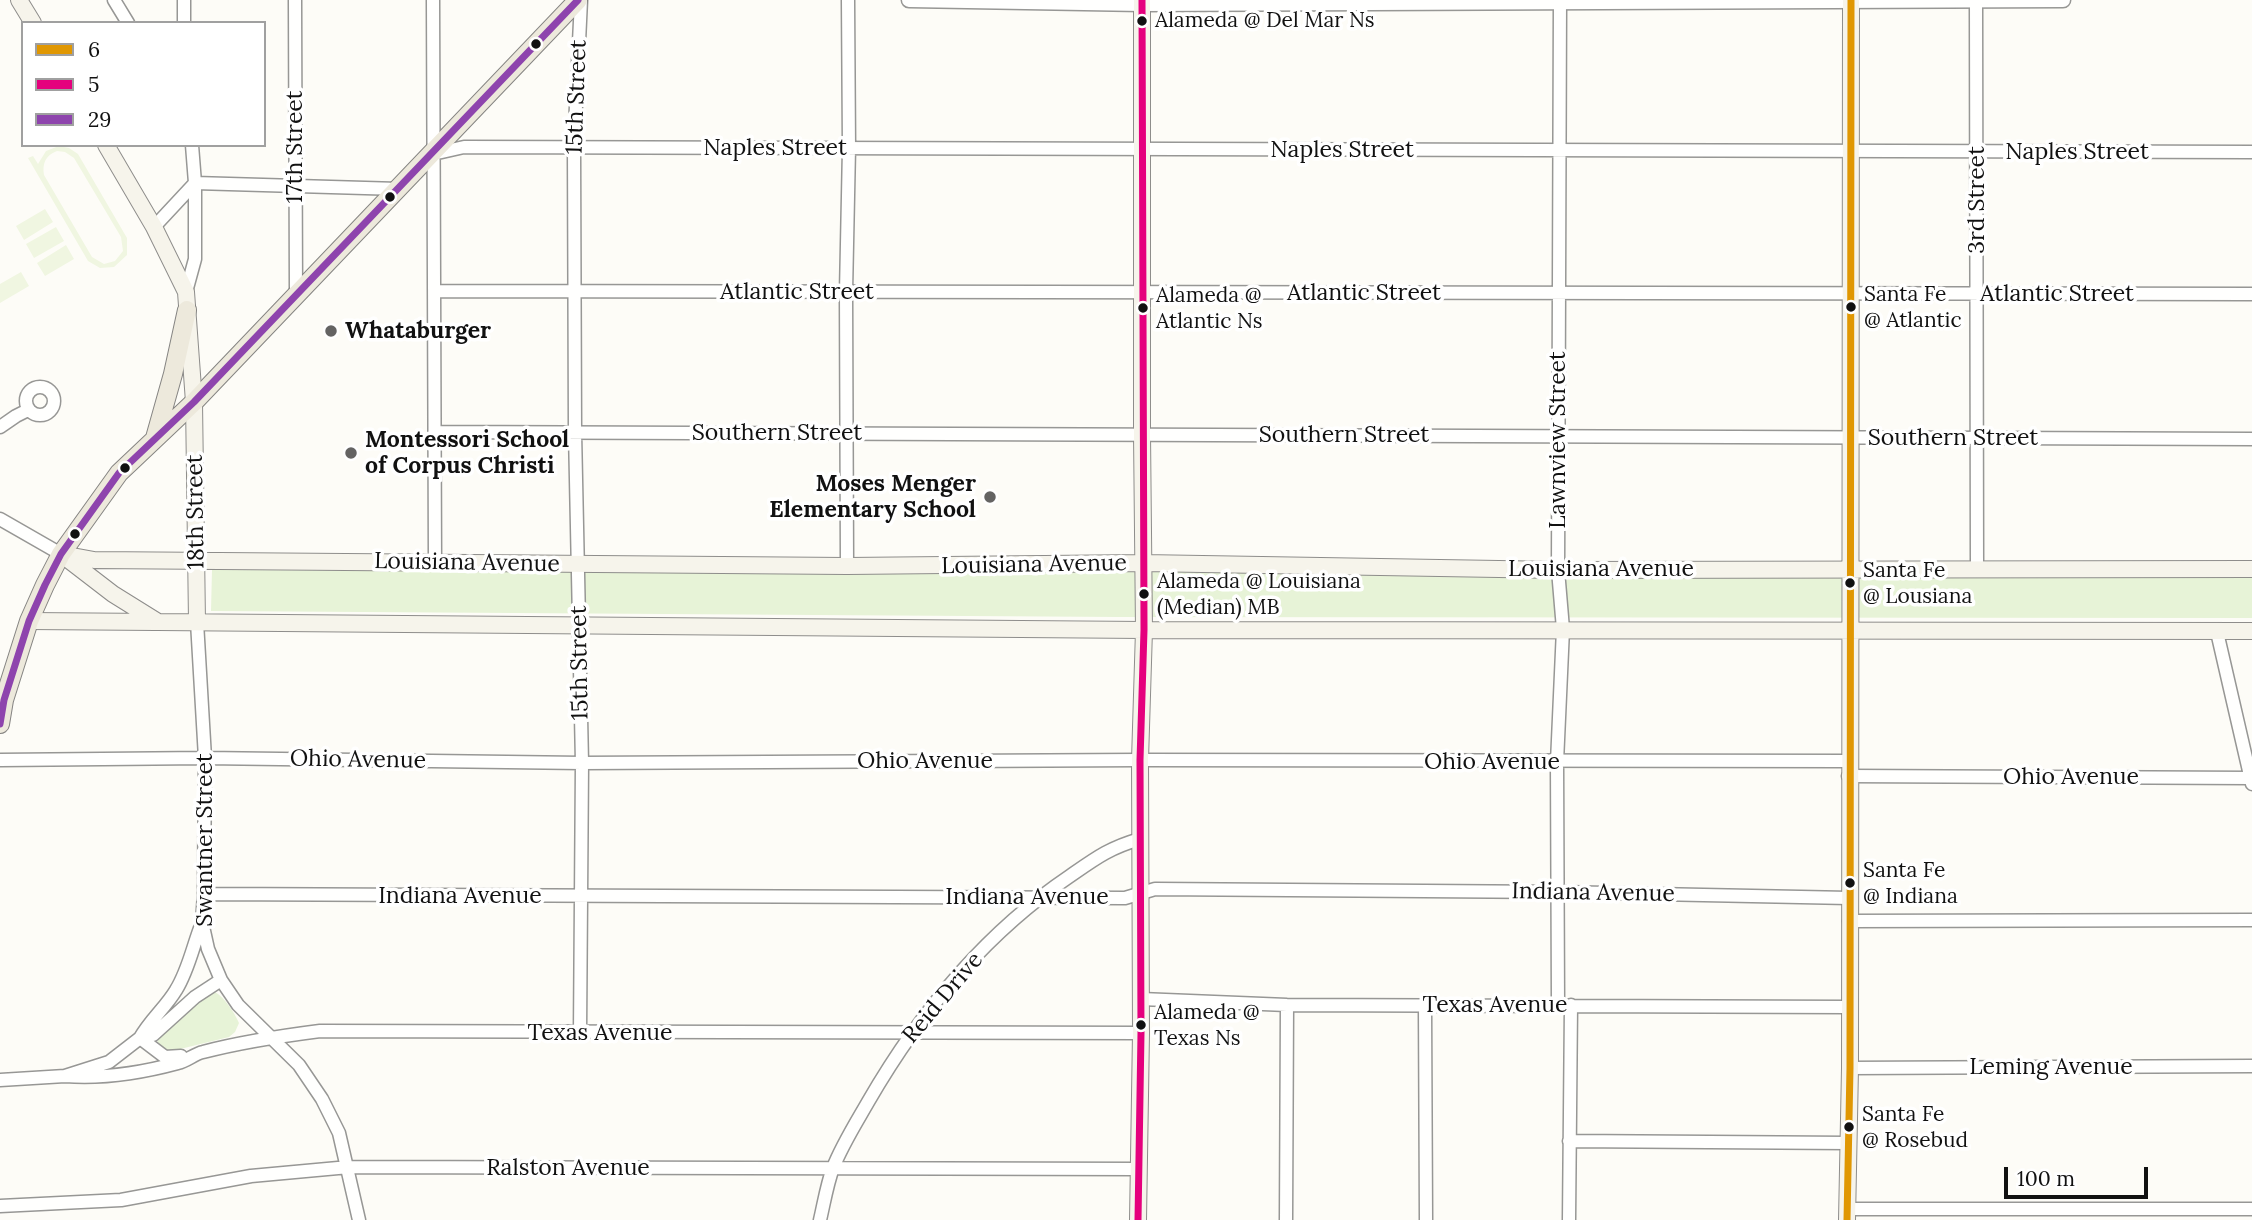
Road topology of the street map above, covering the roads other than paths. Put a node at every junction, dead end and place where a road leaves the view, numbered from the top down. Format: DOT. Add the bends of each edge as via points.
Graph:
graph roads {
  1 [pos="19,0"];
  2 [pos="114,0"];
  3 [pos="184,0"];
  4 [pos="295,0"];
  5 [pos="433,0"];
  6 [pos="580,0"];
  7 [pos="848,0"];
  8 [pos="909,0"];
  9 [pos="1559,0"];
  10 [pos="1851,0"];
  11 [pos="2063,0"];
  12 [pos="1976,1"];
  13 [pos="1142,2"];
  14 [pos="32,21"];
  15 [pos="127,21"];
  16 [pos="184,21"];
  17 [pos="107,147"];
  18 [pos="192,147"];
  19 [pos="574,148"];
  20 [pos="849,148"];
  21 [pos="1143,149"];
  22 [pos="1559,150"];
  23 [pos="1851,151"];
  24 [pos="1977,151"];
  25 [pos="2252,152"];
  26 [pos="433,154"];
  27 [pos="195,183"];
  28 [pos="296,186"];
  29 [pos="399,189"];
  30 [pos="154,227"];
  31 [pos="434,291"];
  32 [pos="575,291"];
  33 [pos="846,292"];
  34 [pos="1142,292"];
  35 [pos="1559,293"];
  36 [pos="296,294"];
  37 [pos="1850,294"];
  38 [pos="1977,294"];
  39 [pos="2252,294"];
  40 [pos="187,301"];
  41 [pos="194,402"];
  42 [pos="28,410"];
  43 [pos="0,427"];
  44 [pos="435,432"];
  45 [pos="575,432"];
  46 [pos="848,433"];
  47 [pos="1142,435"];
  48 [pos="1559,436"];
  49 [pos="1850,437"];
  50 [pos="1977,438"];
  51 [pos="155,439"];
  52 [pos="2252,439"];
  53 [pos="0,519"];
  54 [pos="61,554"];
  55 [pos="198,560"];
  56 [pos="435,562"];
  57 [pos="1143,563"];
  58 [pos="577,565"];
  59 [pos="847,566"];
  60 [pos="1977,568"];
  61 [pos="2252,569"];
  62 [pos="1558,570"];
  63 [pos="1849,570"];
  64 [pos="29,621"];
  65 [pos="158,622"];
  66 [pos="197,622"];
  67 [pos="580,624"];
  68 [pos="1563,629"];
  69 [pos="1850,629"];
  70 [pos="1144,630"];
  71 [pos="2252,631"];
  72 [pos="2217,632"];
  73 [pos="0,724"];
  74 [pos="205,758"];
  75 [pos="0,760"];
  76 [pos="1140,760"];
  77 [pos="1557,762"];
  78 [pos="582,763"];
  79 [pos="1849,769"];
  80 [pos="2251,781"];
  81 [pos="1140,839"];
  82 [pos="1558,892"];
  83 [pos="204,894"];
  84 [pos="1140,894"];
  85 [pos="582,896"];
  86 [pos="1039,897"];
  87 [pos="1849,898"];
  88 [pos="2252,920"];
  89 [pos="1849,921"];
  90 [pos="202,922"];
  91 [pos="222,981"];
  92 [pos="1141,999"];
  93 [pos="1287,1005"];
  94 [pos="1425,1005"];
  95 [pos="1564,1005"];
  96 [pos="1849,1007"];
  97 [pos="580,1033"];
  98 [pos="1141,1033"];
  99 [pos="910,1034"];
  100 [pos="273,1037"];
  101 [pos="140,1038"];
  102 [pos="199,1053"];
  103 [pos="2252,1066"];
  104 [pos="1850,1068"];
  105 [pos="65,1076"];
  106 [pos="0,1080"];
  107 [pos="1569,1140"];
  108 [pos="1849,1143"];
  109 [pos="349,1167"];
  110 [pos="833,1168"];
  111 [pos="1139,1168"];
  112 [pos="0,1206"];
  113 [pos="2252,1209"];
  114 [pos="1847,1214"];
  115 [pos="359,1220"];
  116 [pos="820,1220"];
  117 [pos="1138,1220"];
  118 [pos="1286,1220"];
  119 [pos="1426,1220"];
  120 [pos="1569,1220"];
  1 -- 14 [label="main road"];
  2 -- 15 [label="street"];
  3 -- 16 [label="street"];
  4 -- 28 [label="street, 17th Street"];
  5 -- 26 [label="street"];
  6 -- 19 [label="street, 15th Street"];
  6 -- 26 [label="main road"];
  7 -- 20 [label="street"];
  8 -- 13 [label="street"];
  9 -- 10 [label="street"];
  9 -- 13 [label="street"];
  9 -- 22 [label="street, Lawnview Street"];
  10 -- 12 [label="street"];
  10 -- 23 [label="main road"];
  11 -- 12 [label="street"];
  12 -- 24 [label="street, 3rd Street"];
  13 -- 21 [label="main road"];
  17 -- 30 [label="main road"];
  18 -- 27 [label="street"];
  19 -- 20 [label="street, Naples Street"];
  19 -- 26 [label="street, Naples Street" via="464,147"];
  19 -- 32 [label="street, 15th Street"];
  20 -- 21 [label="street, Naples Street"];
  20 -- 33 [label="street"];
  21 -- 22 [label="street, Naples Street"];
  21 -- 34 [label="main road"];
  22 -- 23 [label="street, Naples Street"];
  22 -- 35 [label="street, Lawnview Street"];
  23 -- 24 [label="street, Naples Street"];
  23 -- 37 [label="main road"];
  24 -- 25 [label="street, Naples Street"];
  24 -- 38 [label="street, 3rd Street"];
  26 -- 29 [label="main road"];
  26 -- 31 [label="street"];
  27 -- 28 [label="street"];
  27 -- 30 [label="street"];
  27 -- 40 [label="street" via="195,259"];
  28 -- 29 [label="street"];
  28 -- 36 [label="street, 17th Street"];
  29 -- 36 [label="main road"];
  30 -- 40 [label="main road"];
  31 -- 32 [label="street, Atlantic Street"];
  31 -- 44 [label="street"];
  32 -- 33 [label="street, Atlantic Street"];
  32 -- 45 [label="street, 15th Street"];
  33 -- 34 [label="street, Atlantic Street"];
  33 -- 46 [label="street"];
  34 -- 35 [label="street, Atlantic Street"];
  34 -- 47 [label="main road"];
  35 -- 37 [label="street, Atlantic Street"];
  35 -- 48 [label="street, Lawnview Street"];
  36 -- 41 [label="main road"];
  37 -- 38 [label="street, Atlantic Street"];
  37 -- 49 [label="main road"];
  38 -- 39 [label="street, Atlantic Street"];
  38 -- 50 [label="street, 3rd Street"];
  40 -- 41 [label="main road, 18th Street"];
  40 -- 51 [label="main road"];
  41 -- 51 [label="main road"];
  41 -- 55 [label="main road, 18th Street"];
  42 -- 43 [label="street"];
  44 -- 45 [label="street, Southern Street"];
  44 -- 56 [label="street"];
  45 -- 46 [label="street, Southern Street"];
  45 -- 58 [label="street, 15th Street"];
  46 -- 47 [label="street, Southern Street"];
  46 -- 59 [label="street"];
  47 -- 48 [label="street, Southern Street"];
  47 -- 57 [label="main road"];
  48 -- 49 [label="street, Southern Street"];
  48 -- 62 [label="street, Lawnview Street"];
  49 -- 50 [label="street, Southern Street"];
  49 -- 63 [label="main road"];
  50 -- 52 [label="street, Southern Street"];
  50 -- 60 [label="street, 3rd Street"];
  51 -- 54 [label="main road" via="120,473"];
  53 -- 54 [label="street"];
  54 -- 55 [label="main road, Louisiana Avenue" via="94,561"];
  54 -- 64 [label="main road"];
  54 -- 65 [label="main road"];
  55 -- 56 [label="main road, Louisiana Avenue"];
  55 -- 66 [label="main road, 18th Street"];
  56 -- 58 [label="main road, Louisiana Avenue"];
  57 -- 59 [label="main road, Louisiana Avenue"];
  57 -- 62 [label="main road, Louisiana Avenue"];
  57 -- 70 [label="main road"];
  58 -- 59 [label="main road, Louisiana Avenue"];
  58 -- 67 [label="street, 15th Street"];
  60 -- 61 [label="main road, Louisiana Avenue"];
  60 -- 63 [label="main road, Louisiana Avenue"];
  62 -- 63 [label="main road, Louisiana Avenue"];
  62 -- 68 [label="street, Lawnview Street"];
  63 -- 69 [label="main road"];
  64 -- 65 [label="main road"];
  64 -- 73 [label="main road"];
  65 -- 66 [label="main road"];
  66 -- 67 [label="main road"];
  66 -- 74 [label="street, Swantner Street"];
  67 -- 70 [label="main road"];
  67 -- 78 [label="street, 15th Street"];
  68 -- 69 [label="main road"];
  68 -- 70 [label="main road"];
  68 -- 77 [label="street, Lawnview Street"];
  69 -- 72 [label="main road"];
  69 -- 79 [label="main road"];
  70 -- 76 [label="main road"];
  71 -- 72 [label="main road"];
  72 -- 80 [label="street"];
  74 -- 75 [label="street, Ohio Avenue"];
  74 -- 78 [label="street, Ohio Avenue"];
  74 -- 83 [label="street, Swantner Street"];
  76 -- 77 [label="street, Ohio Avenue"];
  76 -- 78 [label="street, Ohio Avenue"];
  76 -- 81 [label="main road"];
  77 -- 79 [label="street, Ohio Avenue"];
  77 -- 82 [label="street, Lawnview Street"];
  78 -- 85 [label="street, 15th Street"];
  79 -- 80 [label="street, Ohio Avenue"];
  79 -- 87 [label="main road"];
  81 -- 84 [label="main road"];
  81 -- 86 [label="street, Reid Drive" via="1111,848"];
  82 -- 84 [label="street, Indiana Avenue" via="1155,889"];
  82 -- 87 [label="street, Indiana Avenue"];
  82 -- 95 [label="street, Lawnview Street"];
  83 -- 85 [label="street, Indiana Avenue"];
  83 -- 90 [label="street, Swantner Street"];
  84 -- 86 [label="street, Indiana Avenue" via="1125,898"];
  84 -- 92 [label="main road"];
  85 -- 86 [label="street, Indiana Avenue"];
  85 -- 97 [label="street, 15th Street"];
  86 -- 99 [label="street, Reid Drive" via="942,991"];
  87 -- 89 [label="main road"];
  88 -- 89 [label="street"];
  89 -- 96 [label="main road"];
  90 -- 91 [label="street, Swantner Street"];
  90 -- 101 [label="street, Texas Avenue" via="177,989"];
  91 -- 100 [label="street, Swantner Street" via="238,1005"];
  91 -- 101 [label="street, Texas Avenue" via="195,997 152,1035"];
  92 -- 93 [label="street, Texas Avenue"];
  92 -- 98 [label="main road"];
  93 -- 94 [label="street, Texas Avenue"];
  93 -- 118 [label="street"];
  94 -- 95 [label="street, Texas Avenue"];
  94 -- 119 [label="street"];
  95 -- 96 [label="street, Texas Avenue"];
  95 -- 107 [label="street, Lawnview Street"];
  96 -- 104 [label="main road"];
  97 -- 99 [label="street, Texas Avenue"];
  97 -- 100 [label="street, Texas Avenue" via="320,1031"];
  98 -- 99 [label="street, Texas Avenue"];
  98 -- 111 [label="main road"];
  99 -- 110 [label="street, Reid Drive"];
  100 -- 102 [label="street, Texas Avenue"];
  100 -- 109 [label="street, Swantner Street" via="322,1099"];
  101 -- 102 [label="street" via="165,1057"];
  101 -- 105 [label="street, Texas Avenue" via="109,1062"];
  102 -- 105 [label="street, Texas Avenue" via="137,1073"];
  103 -- 104 [label="street, Leming Avenue"];
  104 -- 108 [label="main road"];
  105 -- 106 [label="street, Texas Avenue"];
  107 -- 108 [label="street"];
  107 -- 120 [label="street, Lawnview Street"];
  108 -- 114 [label="main road"];
  109 -- 110 [label="street, Ralston Avenue"];
  109 -- 112 [label="street, Ralston Avenue" via="251,1176 121,1200"];
  109 -- 115 [label="street, Swantner Street"];
  110 -- 111 [label="street, Ralston Avenue"];
  110 -- 116 [label="street, Reid Drive"];
  111 -- 117 [label="main road"];
  113 -- 114 [label="street"];
}
